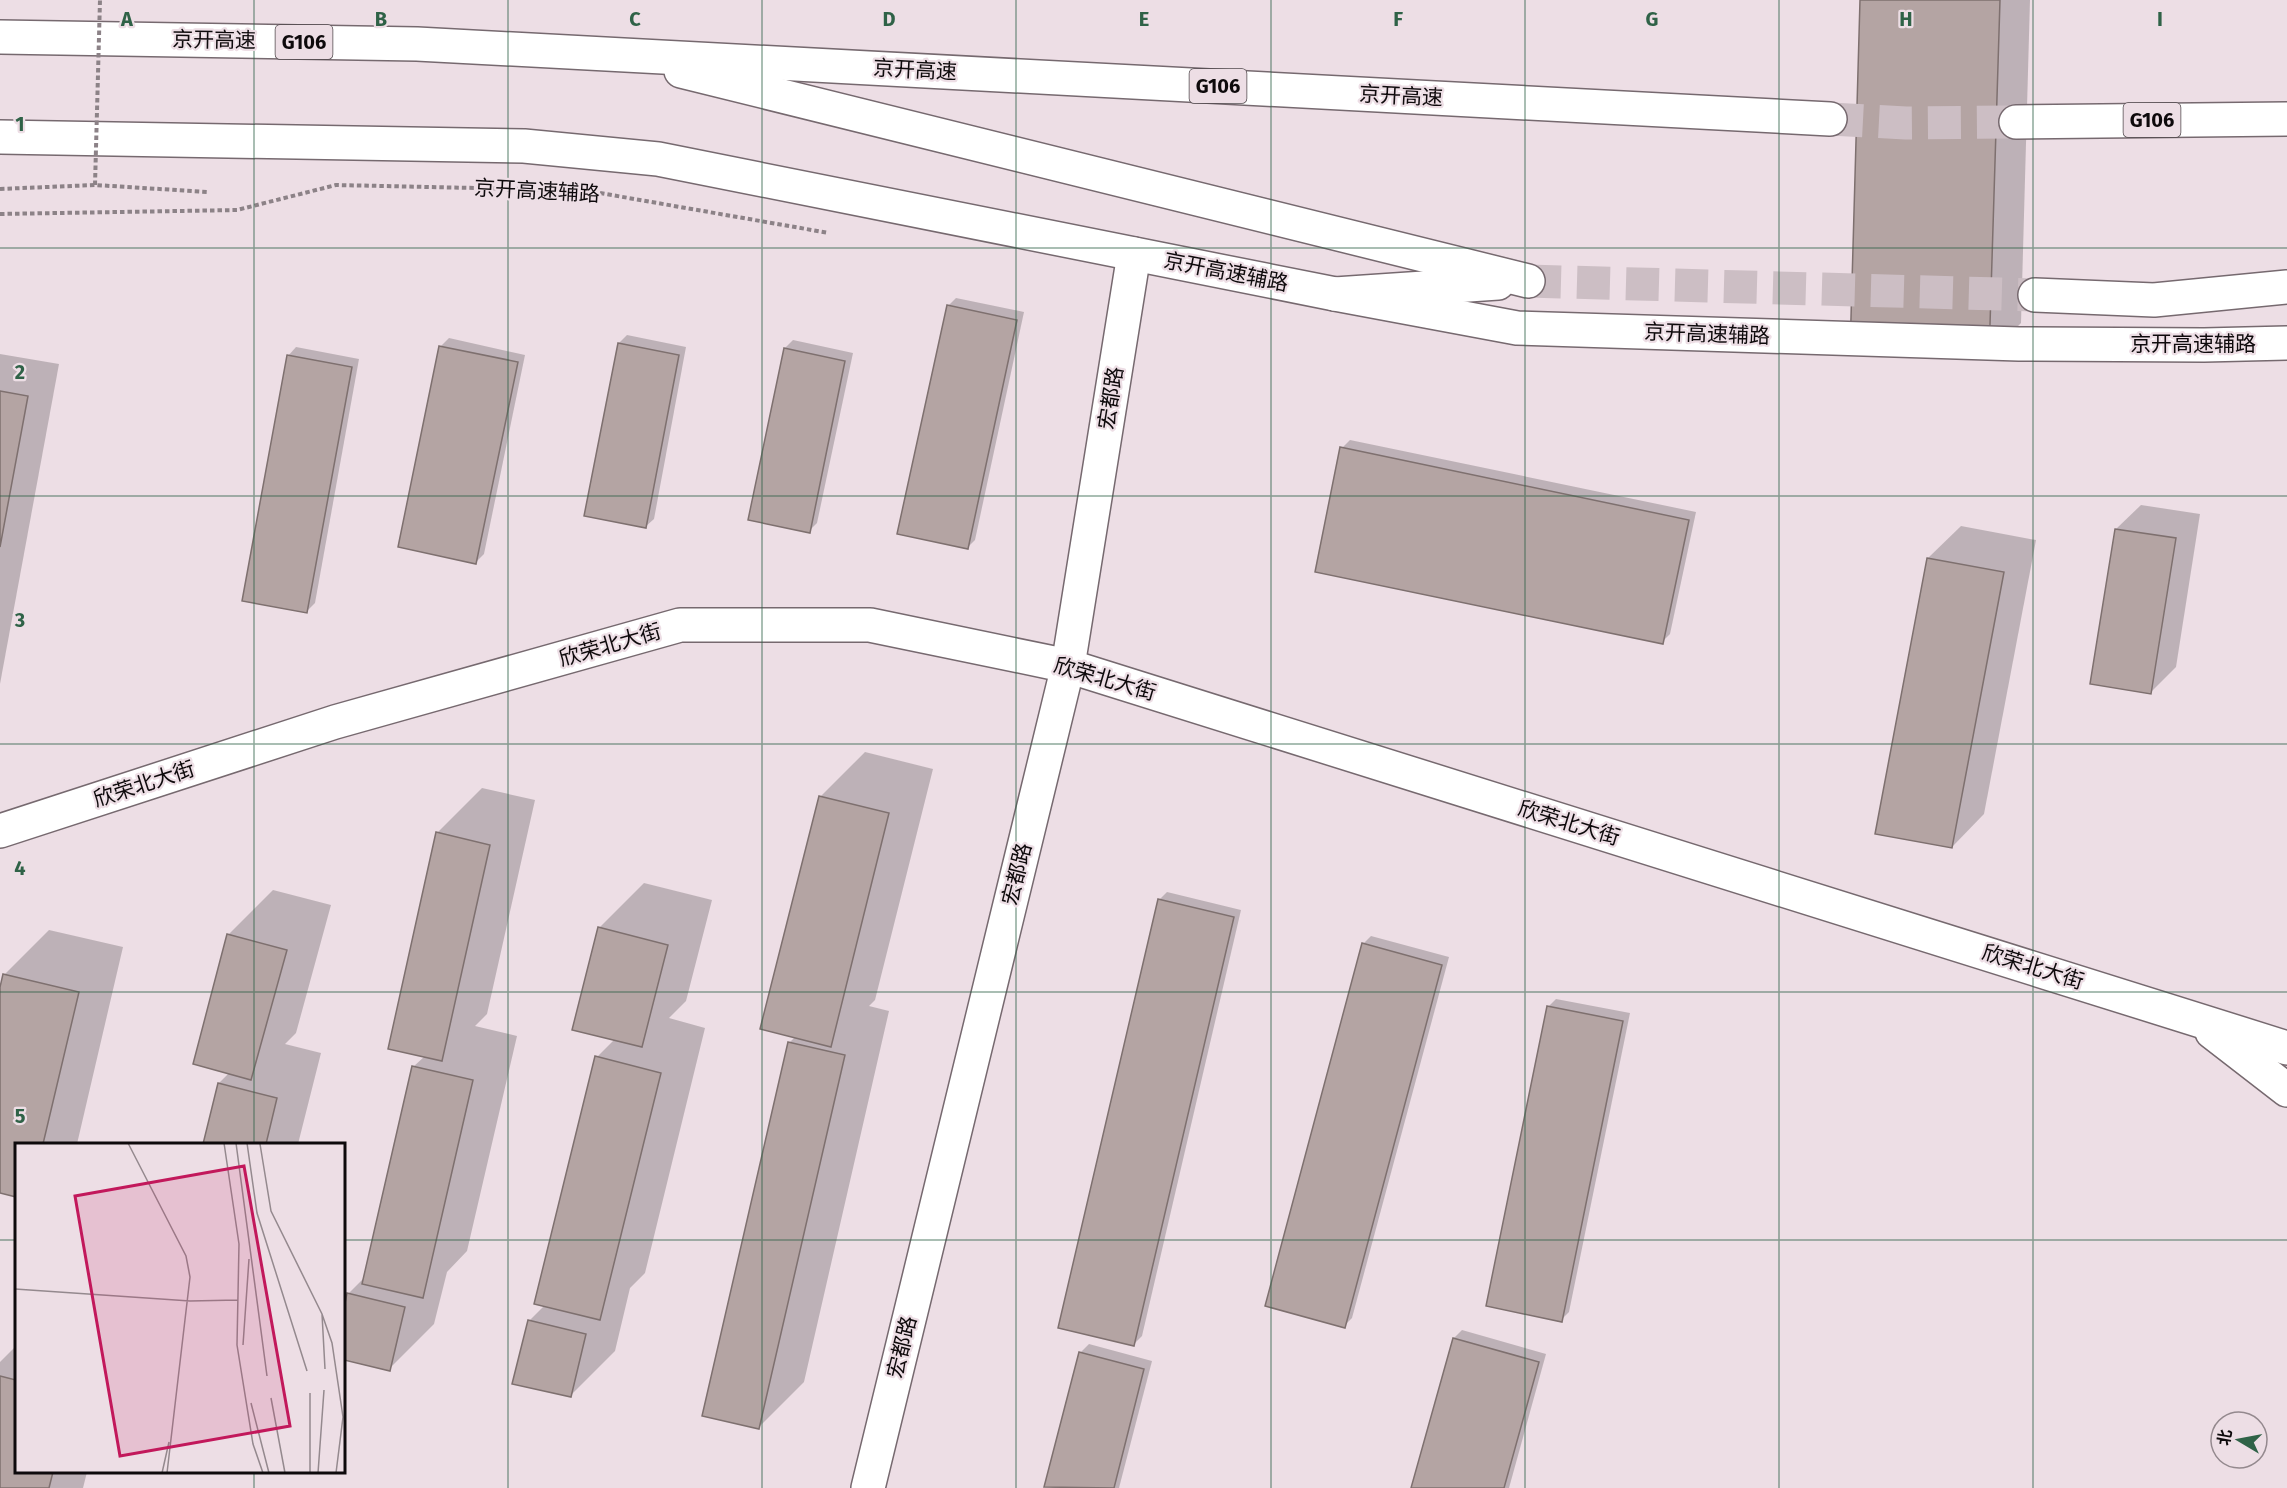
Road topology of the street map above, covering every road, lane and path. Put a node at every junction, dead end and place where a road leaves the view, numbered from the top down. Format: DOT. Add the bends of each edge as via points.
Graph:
graph roads {
  1 [pos="100,0"];
  2 [pos="0,37"];
  3 [pos="607,53"];
  4 [pos="1830,119"];
  5 [pos="2287,119"];
  6 [pos="2016,122"];
  7 [pos="0,137"];
  8 [pos="95,185"];
  9 [pos="0,189"];
  10 [pos="572,190"];
  11 [pos="208,192"];
  12 [pos="595,192"];
  13 [pos="0,214"];
  14 [pos="836,234"];
  15 [pos="1134,254"];
  16 [pos="2287,287"];
  17 [pos="1335,294"];
  18 [pos="2035,295"];
  19 [pos="2287,343"];
  20 [pos="1068,666"];
  21 [pos="0,831"];
  22 [pos="2194,1018"];
  23 [pos="2287,1048"];
  24 [pos="2287,1090"];
  25 [pos="868,1488"];
  1 -- 8 [label="path, bridge"];
  2 -- 3 [label="main road, 京开高速 / G106" via="417,44"];
  3 -- 4 [label="main road, 京开高速 / G106"];
  3 -- 17 [label="main road" via="1528,281"];
  5 -- 6 [label="main road, G106"];
  7 -- 15 [label="main road, 京开高速辅路" via="524,146 658,159"];
  8 -- 9 [label="path"];
  8 -- 11 [label="path"];
  10 -- 13 [label="path, 京开高速辅路" via="336,185 237,210"];
  12 -- 14 [label="path, 京开高速辅路"];
  15 -- 17 [label="main road, 京开高速辅路"];
  15 -- 20 [label="main road, 宏都路"];
  16 -- 18 [label="main road" via="2154,300"];
  17 -- 19 [label="main road, 京开高速辅路" via="1517,328 2019,344"];
  20 -- 21 [label="main road, 欣荣北大街" via="870,626 680,625 335,722"];
  20 -- 22 [label="main road, 欣荣北大街"];
  20 -- 25 [label="main road, 宏都路"];
  22 -- 23 [label="main road, 欣荣北大街"];
  22 -- 24 [label="main road, 欣荣北大街"];
}
